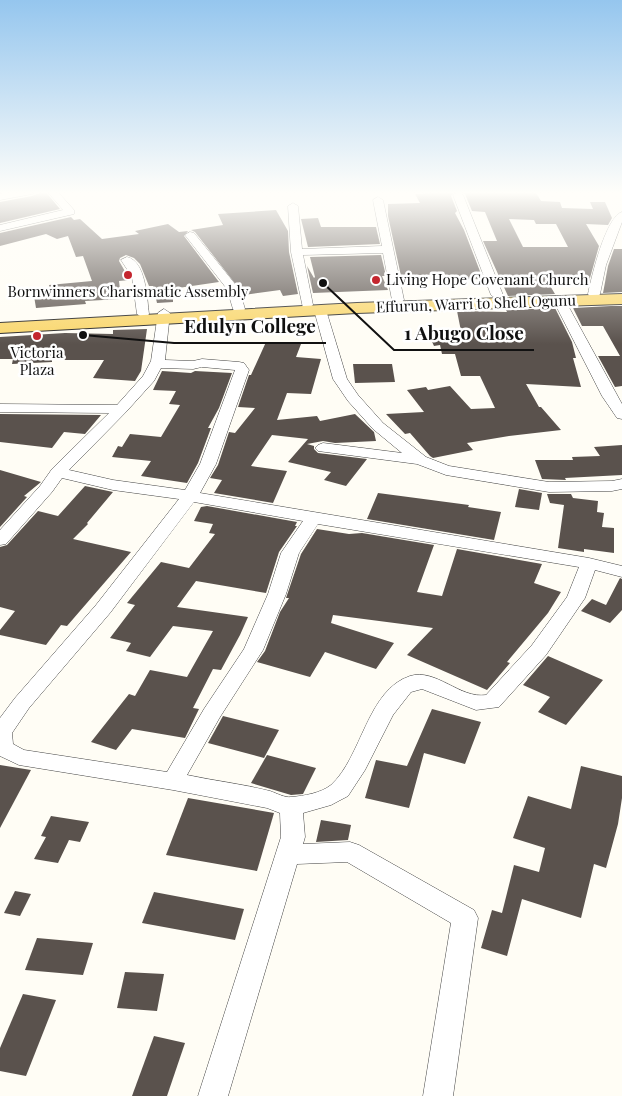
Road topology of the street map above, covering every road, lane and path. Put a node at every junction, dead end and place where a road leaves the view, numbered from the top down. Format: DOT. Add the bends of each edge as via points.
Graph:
graph roads {
  1 [pos="196,242"];
  2 [pos="296,242"];
  3 [pos="387,242"];
  4 [pos="476,242"];
  5 [pos="608,242"];
  6 [pos="389,249"];
  7 [pos="297,252"];
  8 [pos="128,260"];
  9 [pos="594,294"];
  10 [pos="622,294"];
  11 [pos="497,296"];
  12 [pos="622,299"];
  13 [pos="398,300"];
  14 [pos="558,300"];
  15 [pos="314,308"];
  16 [pos="238,309"];
  17 [pos="143,314"];
  18 [pos="163,316"];
  19 [pos="0,322"];
  20 [pos="0,328"];
  21 [pos="156,364"];
  22 [pos="0,408"];
  23 [pos="121,409"];
  24 [pos="622,415"];
  25 [pos="323,448"];
  26 [pos="420,460"];
  27 [pos="58,472"];
  28 [pos="622,484"];
  29 [pos="190,496"];
  30 [pos="313,518"];
  31 [pos="0,540"];
  32 [pos="589,563"];
  33 [pos="622,572"];
  34 [pos="173,781"];
  35 [pos="289,807"];
  36 [pos="287,855"];
  37 [pos="213,1096"];
  38 [pos="438,1096"];
  1 -- 16 [label="street" via="233,289"];
  2 -- 7 [label="street"];
  3 -- 6 [label="street"];
  4 -- 11 [label="street"];
  5 -- 9 [label="street" via="596,276"];
  6 -- 7 [label="street"];
  6 -- 13 [label="street"];
  7 -- 15 [label="street"];
  8 -- 17 [label="street" via="139,284"];
  9 -- 10 [label="main road, Effurun, Warri to Shell Ogunu"];
  9 -- 11 [label="main road, Effurun, Warri to Shell Ogunu"];
  11 -- 13 [label="main road, Effurun, Warri to Shell Ogunu"];
  12 -- 14 [label="main road, Effurun, Warri to Shell Ogunu"];
  13 -- 15 [label="main road, Effurun, Warri to Shell Ogunu"];
  14 -- 15 [label="main road, Effurun, Warri to Shell Ogunu"];
  14 -- 24 [label="street"];
  15 -- 16 [label="main road, Effurun, Warri to Shell Ogunu"];
  15 -- 18 [label="main road, Effurun, Warri to Shell Ogunu"];
  15 -- 26 [label="street" via="330,340 340,379 353,398 378,426"];
  16 -- 18 [label="main road, Effurun, Warri to Shell Ogunu"];
  17 -- 18 [label="main road, Effurun, Warri to Shell Ogunu"];
  17 -- 19 [label="main road, Effurun, Warri to Shell Ogunu"];
  18 -- 20 [label="main road, Effurun, Warri to Shell Ogunu"];
  18 -- 21 [label="street"];
  21 -- 23 [label="street" via="149,378"];
  21 -- 29 [label="street" via="202,363 239,366 242,370 208,464"];
  22 -- 23 [label="street"];
  23 -- 27 [label="street"];
  25 -- 26 [label="street"];
  26 -- 28 [label="street" via="446,470 549,487"];
  27 -- 29 [label="street" via="113,485"];
  27 -- 31 [label="street"];
  29 -- 30 [label="street"];
  29 -- 34 [label="street" via="103,609 1,732 3,748 19,757"];
  30 -- 32 [label="street"];
  30 -- 34 [label="street" via="290,554 253,650"];
  32 -- 33 [label="street"];
  32 -- 35 [label="street" via="576,598 539,650 492,702 477,703 417,682 405,686 390,703 339,790 322,799"];
  34 -- 35 [label="street"];
  35 -- 36 [label="street" via="293,818 293,837"];
  36 -- 37 [label="street"];
  36 -- 38 [label="street" via="350,852 465,918"];
}
